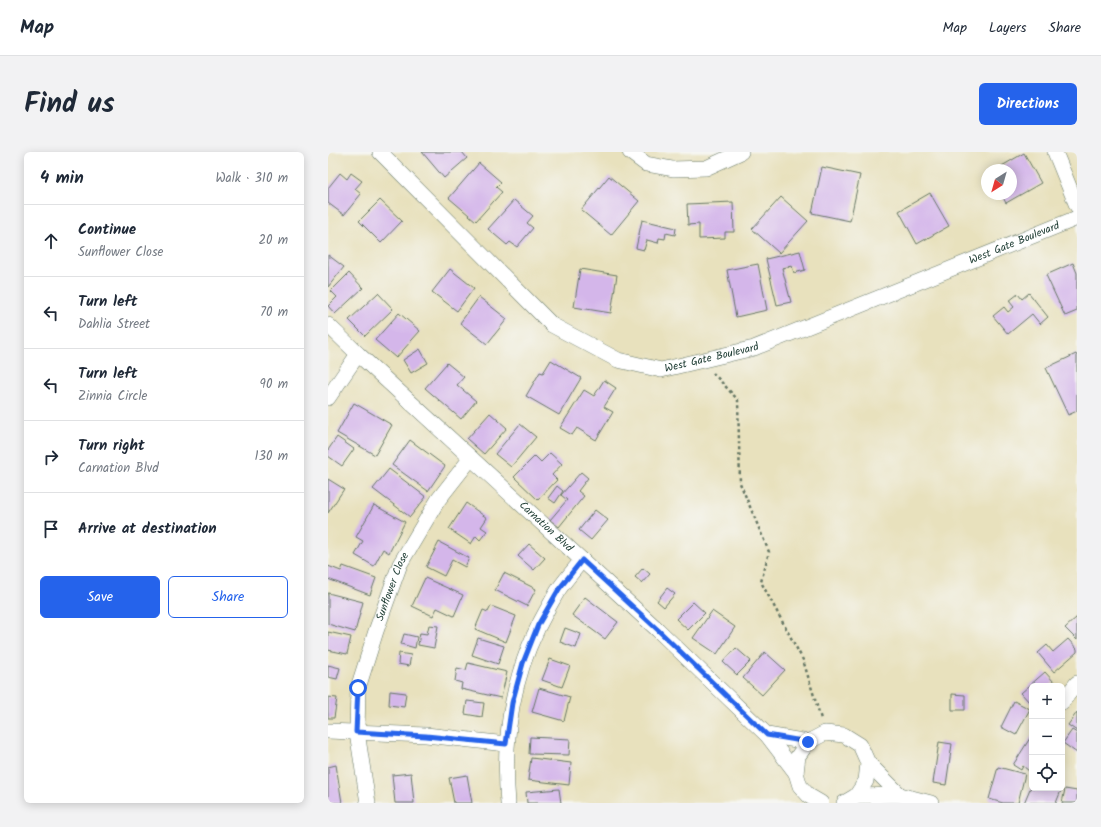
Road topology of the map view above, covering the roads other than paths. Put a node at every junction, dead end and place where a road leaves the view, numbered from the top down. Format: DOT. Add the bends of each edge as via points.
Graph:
graph roads {
  1 [pos="630,152"];
  2 [pos="741,152"];
  3 [pos="1055,152"];
  4 [pos="382,153"];
  5 [pos="1077,206"];
  6 [pos="1077,218"];
  7 [pos="328,325"];
  8 [pos="358,354"];
  9 [pos="328,398"];
  10 [pos="471,458"];
  11 [pos="582,560"];
  12 [pos="1077,683"];
  13 [pos="1065,698"];
  14 [pos="328,731"];
  15 [pos="356,732"];
  16 [pos="767,735"];
  17 [pos="808,742"];
  18 [pos="506,744"];
  19 [pos="868,763"];
  20 [pos="796,773"];
  21 [pos="900,795"];
  22 [pos="850,800"];
  23 [pos="368,803"];
  24 [pos="508,803"];
  25 [pos="821,803"];
  26 [pos="931,803"];
  1 -- 2 [label="street" via="646,164 673,169 706,168"];
  3 -- 5 [label="street"];
  4 -- 6 [label="street, West Gate Boulevard" via="552,325 618,360 661,370 754,348"];
  7 -- 8 [label="street, Carnation Blvd"];
  8 -- 9 [label="street"];
  8 -- 10 [label="street, Carnation Blvd"];
  10 -- 11 [label="street, Carnation Blvd"];
  10 -- 15 [label="street, Sunflower Close" via="438,500 400,564 358,688"];
  11 -- 16 [label="street, Carnation Blvd"];
  11 -- 18 [label="street" via="559,589 538,625 523,663 512,703"];
  12 -- 13 [label="street"];
  14 -- 15 [label="street"];
  15 -- 18 [label="street"];
  15 -- 23 [label="street, Sunflower Close"];
  16 -- 17 [label="street"];
  16 -- 20 [label="street, Carnation Blvd"];
  17 -- 19 [label="street" via="825,733 844,735 860,746"];
  17 -- 20 [label="street" via="798,756"];
  18 -- 24 [label="street"];
  19 -- 21 [label="street"];
  19 -- 22 [label="street" via="866,781"];
  20 -- 25 [label="street, Carnation Blvd" via="800,786 809,796"];
  21 -- 22 [label="street"];
  21 -- 26 [label="street"];
}
